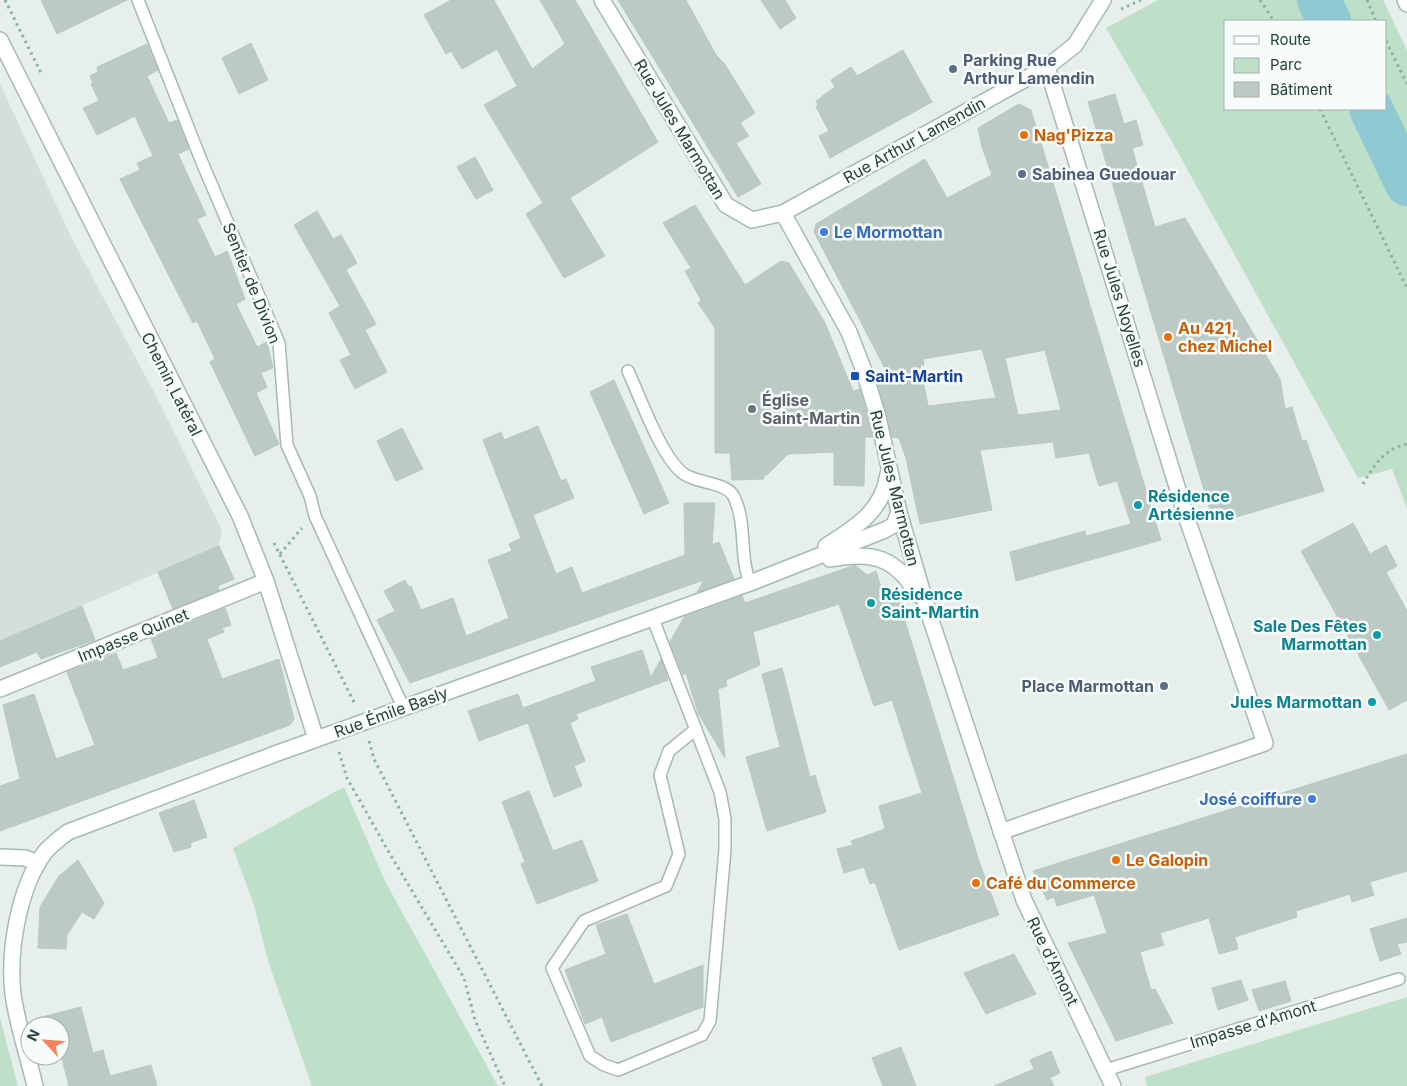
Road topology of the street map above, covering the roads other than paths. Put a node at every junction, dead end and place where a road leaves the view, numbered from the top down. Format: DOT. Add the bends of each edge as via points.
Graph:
graph roads {
  1 [pos="138,0"];
  2 [pos="602,0"];
  3 [pos="1103,0"];
  4 [pos="1405,0"];
  5 [pos="1407,4"];
  6 [pos="0,40"];
  7 [pos="1047,67"];
  8 [pos="783,213"];
  9 [pos="628,371"];
  10 [pos="888,470"];
  11 [pos="899,512"];
  12 [pos="792,567"];
  13 [pos="266,581"];
  14 [pos="750,583"];
  15 [pos="928,611"];
  16 [pos="653,619"];
  17 [pos="0,689"];
  18 [pos="403,707"];
  19 [pos="696,729"];
  20 [pos="316,739"];
  21 [pos="1001,832"];
  22 [pos="0,857"];
  23 [pos="38,863"];
  24 [pos="1399,979"];
  25 [pos="1106,1070"];
  26 [pos="36,1086"];
  27 [pos="1113,1086"];
  1 -- 18 [label="lane, Sentier de Divion" via="278,343 287,445 310,496 315,516"];
  2 -- 8 [label="street, Rue Jules Marmottan" via="726,205 752,220"];
  3 -- 7 [label="street, Rue Arthur Lamendin" via="1075,45"];
  4 -- 5 [label="street"];
  6 -- 13 [label="street, Chemin Latéral" via="240,516"];
  7 -- 8 [label="street, Rue Arthur Lamendin"];
  7 -- 21 [label="street, Rue Jules Noyelles" via="1191,530 1265,743"];
  8 -- 10 [label="street, Rue Jules Marmottan" via="850,332 876,409"];
  9 -- 14 [label="lane" via="666,453 682,473 699,482 722,486 734,496 739,512 745,571"];
  10 -- 11 [label="street, Rue Jules Marmottan"];
  10 -- 12 [label="street, Rue Émile Basly" via="886,485 875,509 848,532"];
  11 -- 12 [label="street, Rue Émile Basly" via="898,519 890,527"];
  11 -- 15 [label="street, Rue Jules Marmottan"];
  12 -- 14 [label="street, Rue Émile Basly"];
  12 -- 15 [label="street, Rue Émile Basly" via="860,554 873,555 908,579"];
  13 -- 17 [label="street, Impasse Quinet"];
  13 -- 20 [label="street, Chemin Latéral"];
  14 -- 16 [label="street, Rue Émile Basly"];
  15 -- 21 [label="street, Rue Jules Marmottan"];
  16 -- 18 [label="street, Rue Émile Basly"];
  16 -- 19 [label="lane"];
  18 -- 20 [label="street, Rue Émile Basly"];
  19 -- 19 [label="lane" via="669,751 660,775 679,854 666,886 584,921 552,968 590,1056 604,1066 618,1070 702,1034 710,1021 725,820 720,792"];
  20 -- 23 [label="street, Rue Émile Basly" via="80,826 56,841"];
  21 -- 25 [label="street, Rue d'Amont" via="1024,900"];
  22 -- 23 [label="street" via="25,858"];
  23 -- 26 [label="street, Rue Émile Basly" via="26,892 12,950 13,994"];
  24 -- 25 [label="lane, Impasse d'Amont"];
  25 -- 27 [label="street, Rue d'Amont"];
}
